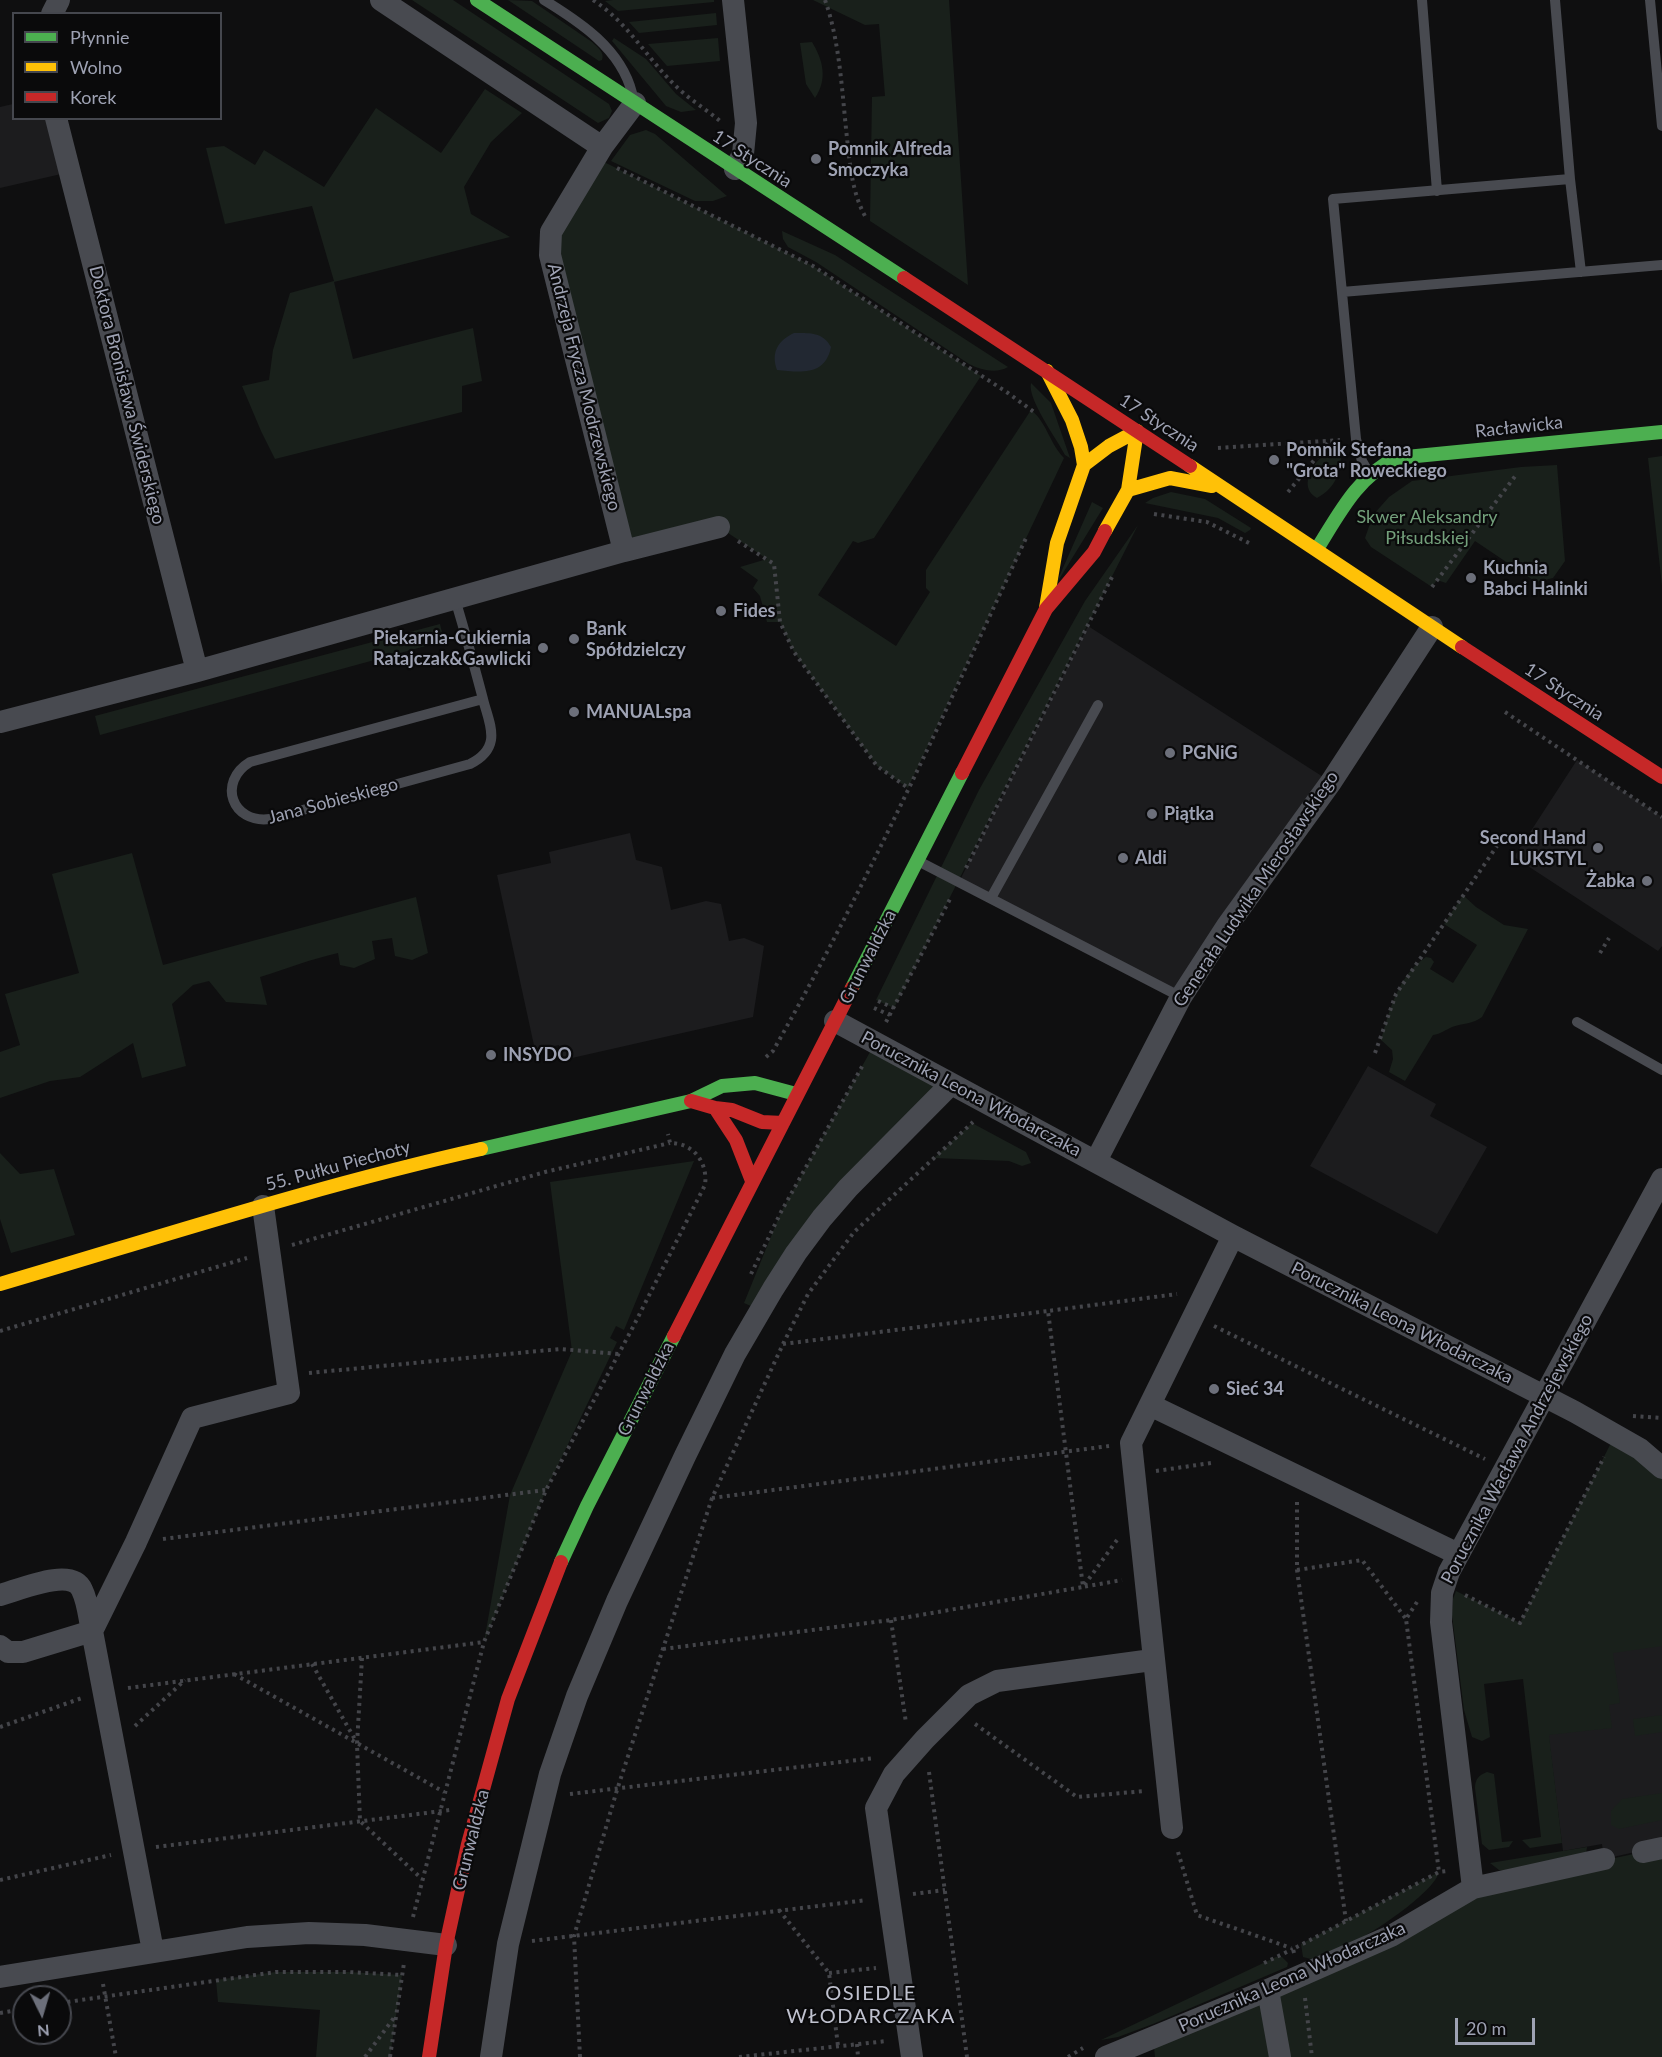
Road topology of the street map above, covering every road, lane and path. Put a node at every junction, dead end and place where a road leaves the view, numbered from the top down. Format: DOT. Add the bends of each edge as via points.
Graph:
graph roads {
  1 [pos="381,0"];
  2 [pos="477,0"];
  3 [pos="544,0"];
  4 [pos="593,0"];
  5 [pos="733,0"];
  6 [pos="825,0"];
  7 [pos="1422,0"];
  8 [pos="1554,0"];
  9 [pos="1650,0"];
  10 [pos="635,103"];
  11 [pos="57,120"];
  12 [pos="1662,126"];
  13 [pos="746,140"];
  14 [pos="599,152"];
  15 [pos="735,169"];
  16 [pos="1570,179"];
  17 [pos="1437,190"];
  18 [pos="866,218"];
  19 [pos="1662,265"];
  20 [pos="1581,272"];
  21 [pos="1342,292"];
  22 [pos="1046,370"];
  23 [pos="1038,415"];
  24 [pos="1137,431"];
  25 [pos="1662,432"];
  26 [pos="1356,439"];
  27 [pos="1330,440"];
  28 [pos="1540,443"];
  29 [pos="1218,448"];
  30 [pos="1084,465"];
  31 [pos="1369,473"];
  32 [pos="1226,489"];
  33 [pos="1128,490"];
  34 [pos="1288,492"];
  35 [pos="719,527"];
  36 [pos="1029,532"];
  37 [pos="1317,549"];
  38 [pos="624,551"];
  39 [pos="1113,576"];
  40 [pos="1431,587"];
  41 [pos="455,599"];
  42 [pos="1046,609"];
  43 [pos="1432,627"];
  44 [pos="197,671"];
  45 [pos="483,699"];
  46 [pos="1098,705"];
  47 [pos="0,722"];
  48 [pos="1662,777"];
  49 [pos="908,788"];
  50 [pos="1497,846"];
  51 [pos="917,861"];
  52 [pos="959,882"];
  53 [pos="991,898"];
  54 [pos="1609,938"];
  55 [pos="1600,953"];
  56 [pos="1181,997"];
  57 [pos="835,1021"];
  58 [pos="1577,1022"];
  59 [pos="875,1043"];
  60 [pos="1375,1053"];
  61 [pos="762,1061"];
  62 [pos="1662,1070"];
  63 [pos="951,1084"];
  64 [pos="796,1094"];
  65 [pos="691,1101"];
  66 [pos="991,1106"];
  67 [pos="662,1107"];
  68 [pos="715,1108"];
  69 [pos="783,1123"];
  70 [pos="670,1143"];
  71 [pos="1096,1161"];
  72 [pos="1662,1179"];
  73 [pos="752,1181"];
  74 [pos="263,1206"];
  75 [pos="1233,1236"];
  76 [pos="269,1251"];
  77 [pos="748,1283"];
  78 [pos="0,1284"];
  79 [pos="1207,1290"];
  80 [pos="1048,1311"];
  81 [pos="1194,1316"];
  82 [pos="754,1322"];
  83 [pos="0,1331"];
  84 [pos="784,1343"];
  85 [pos="619,1354"];
  86 [pos="286,1376"];
  87 [pos="1543,1395"];
  88 [pos="1150,1405"];
  89 [pos="1131,1443"];
  90 [pos="1066,1452"];
  91 [pos="1212,1463"];
  92 [pos="1504,1468"];
  93 [pos="1662,1468"];
  94 [pos="1597,1470"];
  95 [pos="1133,1474"];
  96 [pos="1297,1476"];
  97 [pos="546,1490"];
  98 [pos="712,1498"];
  99 [pos="1137,1513"];
  100 [pos="136,1542"];
  101 [pos="1458,1554"];
  102 [pos="1297,1570"];
  103 [pos="1144,1575"];
  104 [pos="1444,1585"];
  105 [pos="1083,1587"];
  106 [pos="0,1595"];
  107 [pos="1418,1599"];
  108 [pos="1406,1619"];
  109 [pos="891,1620"];
  110 [pos="92,1631"];
  111 [pos="484,1642"];
  112 [pos="0,1646"];
  113 [pos="663,1649"];
  114 [pos="362,1658"];
  115 [pos="1152,1660"];
  116 [pos="312,1664"];
  117 [pos="234,1674"];
  118 [pos="186,1680"];
  119 [pos="104,1691"];
  120 [pos="955,1709"];
  121 [pos="0,1727"];
  122 [pos="114,1744"];
  123 [pos="357,1744"];
  124 [pos="918,1746"];
  125 [pos="1167,1790"];
  126 [pos="444,1792"];
  127 [pos="1172,1828"];
  128 [pos="1604,1859"];
  129 [pos="1439,1872"];
  130 [pos="422,1879"];
  131 [pos="1473,1888"];
  132 [pos="945,1890"];
  133 [pos="889,1897"];
  134 [pos="779,1910"];
  135 [pos="1346,1921"];
  136 [pos="574,1936"];
  137 [pos="407,1940"];
  138 [pos="508,1944"];
  139 [pos="446,1945"];
  140 [pos="1293,1949"];
  141 [pos="153,1951"];
  142 [pos="99,1960"];
  143 [pos="898,1965"];
  144 [pos="829,1973"];
  145 [pos="402,1975"];
  146 [pos="1302,1975"];
  147 [pos="0,1977"];
  148 [pos="1268,1990"];
  149 [pos="105,1995"];
  150 [pos="72,2001"];
  151 [pos="396,2014"];
  152 [pos="857,2044"];
  153 [pos="838,2046"];
  154 [pos="910,2048"];
  155 [pos="1079,2050"];
  156 [pos="116,2057"];
  157 [pos="365,2057"];
  158 [pos="390,2057"];
  159 [pos="429,2057"];
  160 [pos="491,2057"];
  161 [pos="580,2057"];
  162 [pos="739,2057"];
  163 [pos="858,2057"];
  164 [pos="967,2057"];
  165 [pos="1080,2057"];
  166 [pos="1106,2057"];
  167 [pos="1280,2057"];
  168 [pos="1312,2057"];
  1 -- 14 [label="street"];
  2 -- 10 [label="street, 17 Stycznia"];
  3 -- 10 [label="lane" via="605,45 629,80"];
  4 -- 13 [label="path" via="622,23 679,89"];
  5 -- 13 [label="street"];
  6 -- 18 [label="path" via="834,36 851,175"];
  7 -- 17 [label="lane"];
  8 -- 16 [label="lane"];
  9 -- 12 [label="lane"];
  10 -- 14 [label="street, Andrzeja Frycza Modrzewskiego"];
  10 -- 15 [label="street, 17 Stycznia"];
  11 -- 44 [label="street, Doktora Bronisława Świderskiego"];
  13 -- 15 [label="street"];
  14 -- 23 [label="path" via="813,266"];
  14 -- 38 [label="street, Andrzeja Frycza Modrzewskiego" via="551,232 550,255"];
  15 -- 22 [label="street, 17 Stycznia"];
  16 -- 17 [label="lane"];
  16 -- 20 [label="lane"];
  17 -- 21 [label="lane" via="1333,199"];
  19 -- 20 [label="lane"];
  20 -- 21 [label="lane"];
  21 -- 26 [label="lane"];
  22 -- 24 [label="street, 17 Stycznia"];
  22 -- 30 [label="street" via="1072,420"];
  24 -- 30 [label="street"];
  24 -- 32 [label="street, 17 Stycznia"];
  24 -- 33 [label="street, Grunwaldzka"];
  25 -- 28 [label="street, Racławicka"];
  26 -- 27 [label="path"];
  26 -- 31 [label="lane"];
  27 -- 29 [label="path"];
  27 -- 34 [label="path"];
  28 -- 31 [label="street, Racławicka" via="1396,458"];
  28 -- 40 [label="path"];
  30 -- 42 [label="street, Grunwaldzka" via="1057,543"];
  31 -- 37 [label="street, Racławicka"];
  32 -- 33 [label="street" via="1170,478"];
  32 -- 37 [label="street, 17 Stycznia"];
  33 -- 42 [label="street, Grunwaldzka" via="1094,552"];
  35 -- 38 [label="street"];
  35 -- 49 [label="path" via="774,564 780,622 794,652 877,766"];
  36 -- 49 [label="path"];
  37 -- 43 [label="street, 17 Stycznia"];
  38 -- 41 [label="street"];
  39 -- 52 [label="path"];
  41 -- 44 [label="street"];
  41 -- 45 [label="lane, Jana Sobieskiego"];
  42 -- 51 [label="street, Grunwaldzka"];
  43 -- 48 [label="street, 17 Stycznia"];
  43 -- 56 [label="street, Generała Ludwika Mierosławskiego"];
  44 -- 47 [label="street"];
  45 -- 45 [label="lane, Jana Sobieskiego" via="492,734 479,759 470,764 270,819 250,818 235,805 235,776 250,762"];
  46 -- 53 [label="lane"];
  49 -- 61 [label="path" via="816,975 773,1051"];
  50 -- 60 [label="path" via="1396,994"];
  51 -- 52 [label="lane"];
  51 -- 57 [label="street, Grunwaldzka"];
  52 -- 53 [label="lane"];
  52 -- 59 [label="path"];
  53 -- 56 [label="lane"];
  54 -- 55 [label="path"];
  56 -- 71 [label="street, Generała Ludwika Mierosławskiego"];
  57 -- 59 [label="street, Porucznika Leona Włodarczaka"];
  57 -- 64 [label="street, Grunwaldzka"];
  58 -- 62 [label="lane"];
  59 -- 63 [label="street, Porucznika Leona Włodarczaka"];
  59 -- 77 [label="path" via="781,1212"];
  63 -- 66 [label="street, Porucznika Leona Włodarczaka"];
  63 -- 82 [label="street" via="822,1218 796,1252"];
  64 -- 65 [label="street, 55. Pułku Piechoty" via="754,1083 722,1086"];
  64 -- 69 [label="street, Grunwaldzka"];
  65 -- 67 [label="street, 55. Pułku Piechoty"];
  65 -- 68 [label="street, 55. Pułku Piechoty"];
  66 -- 71 [label="street, Porucznika Leona Włodarczaka"];
  66 -- 84 [label="path" via="854,1232 808,1294"];
  67 -- 70 [label="path"];
  67 -- 74 [label="street, 55. Pułku Piechoty" via="422,1162"];
  68 -- 69 [label="street, 55. Pułku Piechoty" via="762,1122"];
  68 -- 73 [label="street" via="736,1140"];
  69 -- 73 [label="street, Grunwaldzka"];
  70 -- 76 [label="path" via="545,1172"];
  70 -- 85 [label="path" via="682,1143 694,1151 703,1162 705,1185"];
  71 -- 75 [label="street, Porucznika Leona Włodarczaka"];
  72 -- 87 [label="street, Porucznika Wacława Andrzejewskiego"];
  73 -- 139 [label="street, Grunwaldzka" via="552,1581 508,1700 468,1844"];
  74 -- 76 [label="street"];
  74 -- 78 [label="street, 55. Pułku Piechoty"];
  75 -- 79 [label="street"];
  75 -- 87 [label="street, Porucznika Leona Włodarczaka"];
  76 -- 83 [label="path"];
  76 -- 86 [label="street"];
  79 -- 80 [label="path"];
  79 -- 81 [label="street"];
  80 -- 84 [label="path"];
  80 -- 90 [label="path"];
  81 -- 88 [label="street"];
  81 -- 92 [label="path"];
  82 -- 84 [label="path"];
  82 -- 138 [label="street" via="695,1434 577,1696 543,1796"];
  84 -- 98 [label="path"];
  85 -- 86 [label="path" via="560,1349"];
  85 -- 97 [label="path"];
  86 -- 100 [label="street" via="289,1393 192,1418"];
  87 -- 92 [label="street, Porucznika Wacława Andrzejewskiego"];
  87 -- 93 [label="street, Porucznika Leona Włodarczaka" via="1640,1449"];
  88 -- 89 [label="street"];
  88 -- 96 [label="street"];
  89 -- 90 [label="path"];
  89 -- 95 [label="street"];
  90 -- 98 [label="path"];
  90 -- 105 [label="path"];
  91 -- 95 [label="path"];
  92 -- 101 [label="street, Porucznika Wacława Andrzejewskiego"];
  94 -- 104 [label="path" via="1520,1623"];
  95 -- 99 [label="street"];
  96 -- 101 [label="street"];
  96 -- 102 [label="path"];
  97 -- 100 [label="path"];
  97 -- 111 [label="path"];
  98 -- 113 [label="path"];
  99 -- 103 [label="street"];
  99 -- 105 [label="path"];
  100 -- 110 [label="street"];
  101 -- 104 [label="street, Porucznika Wacława Andrzejewskiego"];
  102 -- 108 [label="path" via="1362,1560"];
  102 -- 135 [label="path"];
  103 -- 105 [label="path"];
  103 -- 115 [label="street"];
  104 -- 131 [label="street, Porucznika Wacława Andrzejewskiego" via="1440,1611"];
  105 -- 109 [label="path"];
  106 -- 110 [label="street" via="57,1578 73,1580 83,1590"];
  107 -- 108 [label="path"];
  108 -- 129 [label="path"];
  109 -- 113 [label="path"];
  109 -- 124 [label="path"];
  110 -- 112 [label="street" via="23,1652 8,1652"];
  110 -- 119 [label="street"];
  111 -- 114 [label="path"];
  111 -- 126 [label="path"];
  113 -- 136 [label="path"];
  114 -- 116 [label="path"];
  114 -- 123 [label="path"];
  115 -- 120 [label="street" via="997,1681 969,1695"];
  115 -- 125 [label="street"];
  116 -- 117 [label="path"];
  116 -- 123 [label="path"];
  117 -- 118 [label="path"];
  117 -- 123 [label="path"];
  118 -- 119 [label="path"];
  118 -- 122 [label="path"];
  119 -- 121 [label="path"];
  119 -- 122 [label="street"];
  120 -- 124 [label="street"];
  120 -- 125 [label="path" via="1077,1797"];
  122 -- 141 [label="street"];
  123 -- 126 [label="path"];
  123 -- 130 [label="path" via="360,1821"];
  124 -- 132 [label="path"];
  124 -- 133 [label="street" via="894,1774 876,1808"];
  125 -- 127 [label="street"];
  126 -- 130 [label="path"];
  127 -- 140 [label="path" via="1197,1916"];
  128 -- 131 [label="street"];
  130 -- 137 [label="path"];
  131 -- 146 [label="street, Porucznika Leona Włodarczaka" via="1391,1936"];
  132 -- 133 [label="path"];
  132 -- 164 [label="path"];
  133 -- 134 [label="path"];
  133 -- 143 [label="street"];
  134 -- 136 [label="path"];
  134 -- 144 [label="path"];
  136 -- 138 [label="path"];
  136 -- 161 [label="path"];
  137 -- 139 [label="street"];
  137 -- 141 [label="street" via="309,1934 247,1937"];
  137 -- 145 [label="path"];
  138 -- 160 [label="street"];
  139 -- 159 [label="street, Grunwaldzka"];
  141 -- 142 [label="street"];
  142 -- 147 [label="street"];
  142 -- 149 [label="path"];
  143 -- 144 [label="path"];
  143 -- 154 [label="street"];
  144 -- 153 [label="path"];
  145 -- 149 [label="path" via="276,1972"];
  145 -- 151 [label="path"];
  146 -- 148 [label="street, Porucznika Leona Włodarczaka"];
  146 -- 168 [label="path"];
  148 -- 166 [label="street, Porucznika Leona Włodarczaka"];
  148 -- 167 [label="street"];
  149 -- 150 [label="path"];
  149 -- 156 [label="path"];
  151 -- 157 [label="path"];
  151 -- 158 [label="path"];
  152 -- 153 [label="path"];
  152 -- 154 [label="path"];
  152 -- 163 [label="path"];
  153 -- 162 [label="path"];
  155 -- 165 [label="path"];
}
